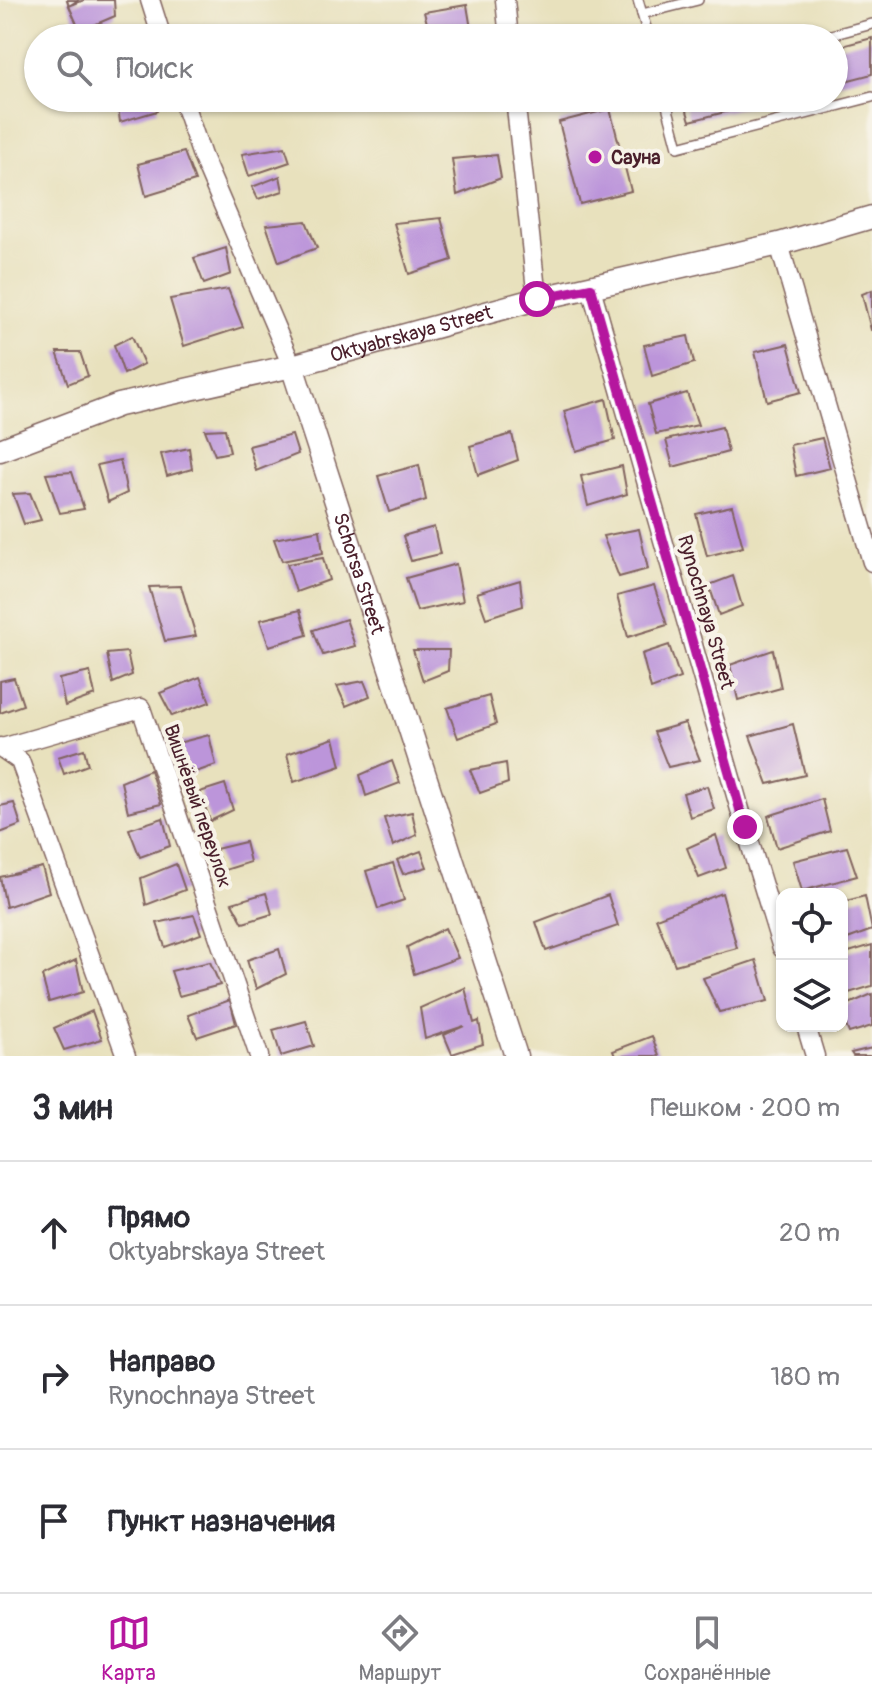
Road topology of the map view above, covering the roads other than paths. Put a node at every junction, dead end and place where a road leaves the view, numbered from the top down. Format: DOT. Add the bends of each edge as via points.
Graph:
graph roads {
  1 [pos="150,0"];
  2 [pos="505,0"];
  3 [pos="638,0"];
  4 [pos="698,0"];
  5 [pos="642,14"];
  6 [pos="158,24"];
  7 [pos="508,24"];
  8 [pos="645,24"];
  9 [pos="872,24"];
  10 [pos="848,30"];
  11 [pos="872,97"];
  12 [pos="848,103"];
  13 [pos="187,112"];
  14 [pos="517,112"];
  15 [pos="669,112"];
  16 [pos="814,112"];
  17 [pos="872,217"];
  18 [pos="779,244"];
  19 [pos="591,288"];
  20 [pos="537,299"];
  21 [pos="292,366"];
  22 [pos="0,450"];
  23 [pos="872,562"];
  24 [pos="1,748"];
  25 [pos="776,928"];
  26 [pos="808,1032"];
  27 [pos="126,1056"];
  28 [pos="259,1056"];
  29 [pos="516,1056"];
  30 [pos="815,1056"];
  1 -- 6 [label="street"];
  2 -- 7 [label="street"];
  3 -- 5 [label="lane"];
  4 -- 5 [label="lane"];
  5 -- 8 [label="lane"];
  9 -- 10 [label="lane"];
  11 -- 12 [label="lane"];
  13 -- 21 [label="street, Schorsa Street"];
  14 -- 20 [label="street"];
  15 -- 16 [label="lane" via="678,147"];
  17 -- 18 [label="street, Oktyabrskaya Street"];
  18 -- 19 [label="street, Oktyabrskaya Street"];
  18 -- 23 [label="street"];
  19 -- 20 [label="street, Oktyabrskaya Street"];
  19 -- 25 [label="street, Rynochnaya Street"];
  20 -- 21 [label="street, Oktyabrskaya Street"];
  21 -- 22 [label="street, Oktyabrskaya Street" via="119,405"];
  21 -- 29 [label="street, Schorsa Street"];
  24 -- 27 [label="street, Вишнёвый переулок" via="20,761"];
  24 -- 28 [label="street, Вишнёвый переулок" via="141,708"];
  26 -- 30 [label="street"];
}
